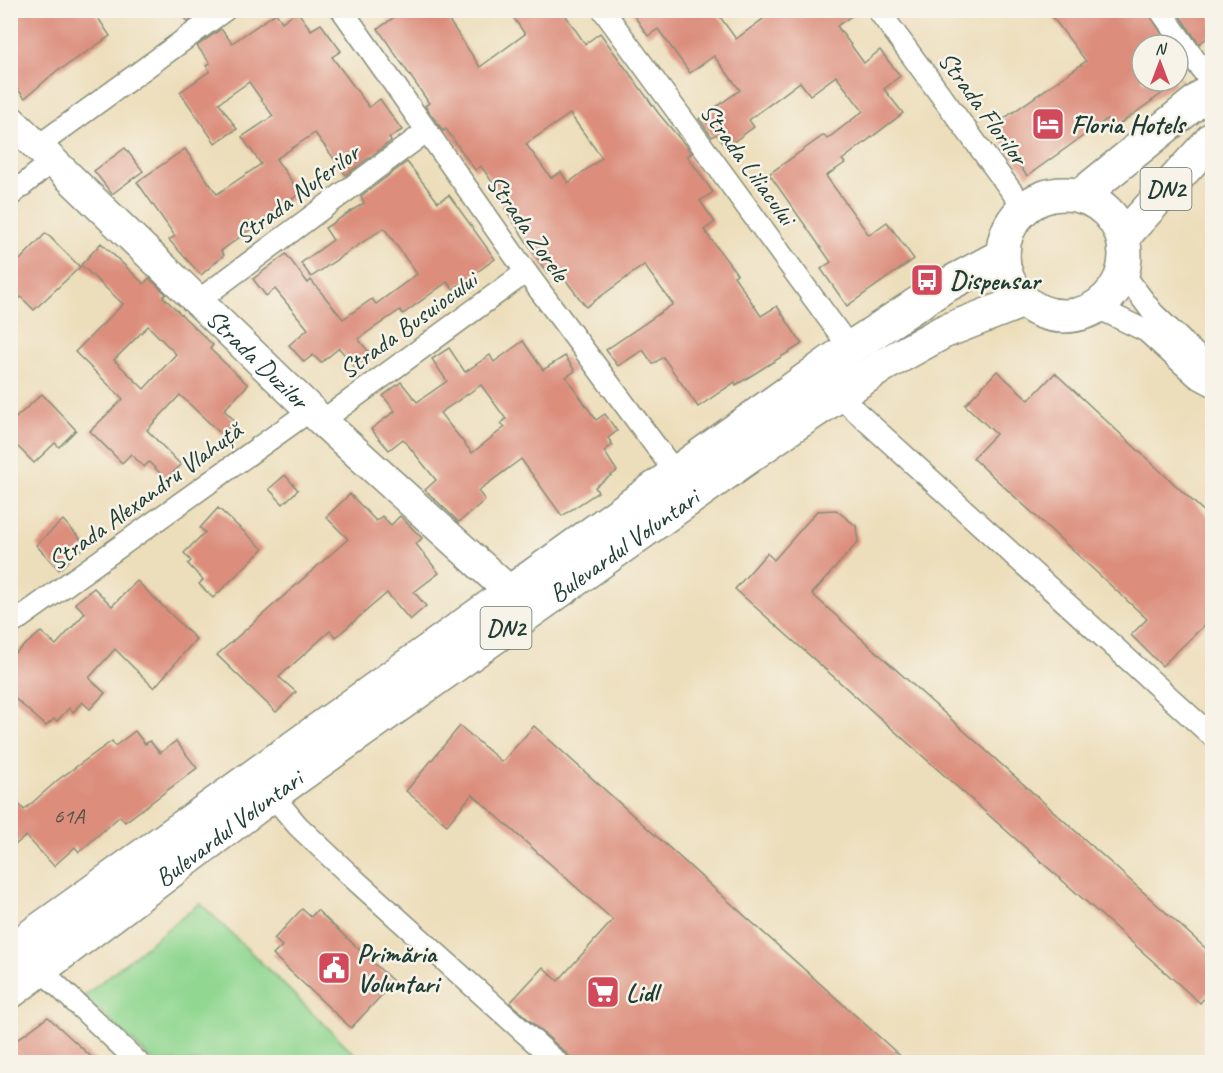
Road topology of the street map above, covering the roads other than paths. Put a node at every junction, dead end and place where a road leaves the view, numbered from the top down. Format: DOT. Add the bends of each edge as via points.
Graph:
graph roads {
  1 [pos="225,10"];
  2 [pos="342,10"];
  3 [pos="603,10"];
  4 [pos="878,10"];
  5 [pos="1160,10"];
  6 [pos="1212,84"];
  7 [pos="1212,89"];
  8 [pos="10,120"];
  9 [pos="427,131"];
  10 [pos="1212,139"];
  11 [pos="45,153"];
  12 [pos="10,196"];
  13 [pos="1080,196"];
  14 [pos="1024,208"];
  15 [pos="1123,237"];
  16 [pos="1003,255"];
  17 [pos="526,272"];
  18 [pos="1123,273"];
  19 [pos="199,300"];
  20 [pos="1023,301"];
  21 [pos="1096,308"];
  22 [pos="850,348"];
  23 [pos="1212,376"];
  24 [pos="1212,385"];
  25 [pos="838,395"];
  26 [pos="317,416"];
  27 [pos="675,472"];
  28 [pos="509,591"];
  29 [pos="10,625"];
  30 [pos="1212,736"];
  31 [pos="272,795"];
  32 [pos="10,951"];
  33 [pos="39,968"];
  34 [pos="10,993"];
  35 [pos="138,1062"];
  36 [pos="557,1062"];
  1 -- 11 [label="street"];
  2 -- 9 [label="street, Strada Zorele"];
  3 -- 22 [label="street, Strada Liliacului"];
  4 -- 14 [label="street, Strada Florilor"];
  5 -- 6 [label="street"];
  7 -- 13 [label="highway, DN2"];
  8 -- 11 [label="street, Strada Duzilor"];
  9 -- 17 [label="street, Strada Zorele"];
  9 -- 19 [label="street, Strada Nuferilor"];
  10 -- 15 [label="highway, DN2"];
  11 -- 12 [label="street"];
  11 -- 19 [label="street, Strada Duzilor"];
  13 -- 14 [label="highway" via="1060,194 1041,198"];
  13 -- 15 [label="highway" via="1107,210"];
  14 -- 16 [label="highway" via="1005,237"];
  15 -- 18 [label="highway, DN2"];
  16 -- 20 [label="highway" via="1005,272"];
  16 -- 22 [label="highway, Bulevardul Voluntari / DN2" via="943,287"];
  17 -- 26 [label="street, Strada Busuiocului"];
  17 -- 27 [label="street, Strada Zorele"];
  18 -- 21 [label="highway, DN2" via="1108,298"];
  18 -- 23 [label="street" via="1153,313 1208,366"];
  19 -- 26 [label="street, Strada Duzilor"];
  20 -- 21 [label="highway" via="1059,316 1078,315"];
  20 -- 25 [label="highway, Bulevardul Voluntari / DN2" via="944,332"];
  21 -- 24 [label="street" via="1146,332 1197,377"];
  22 -- 27 [label="highway, Bulevardul Voluntari / DN2"];
  25 -- 30 [label="street"];
  25 -- 31 [label="highway, Bulevardul Voluntari / DN2"];
  26 -- 28 [label="street, Strada Duzilor"];
  26 -- 29 [label="street, Strada Alexandru Vlahuță"];
  27 -- 28 [label="highway, Bulevardul Voluntari / DN2"];
  28 -- 32 [label="highway, Bulevardul Voluntari / DN2"];
  31 -- 33 [label="highway, Bulevardul Voluntari / DN2"];
  31 -- 36 [label="street" via="298,826 353,878"];
  33 -- 34 [label="highway, Bulevardul Voluntari / DN2"];
  33 -- 35 [label="street"];
}
